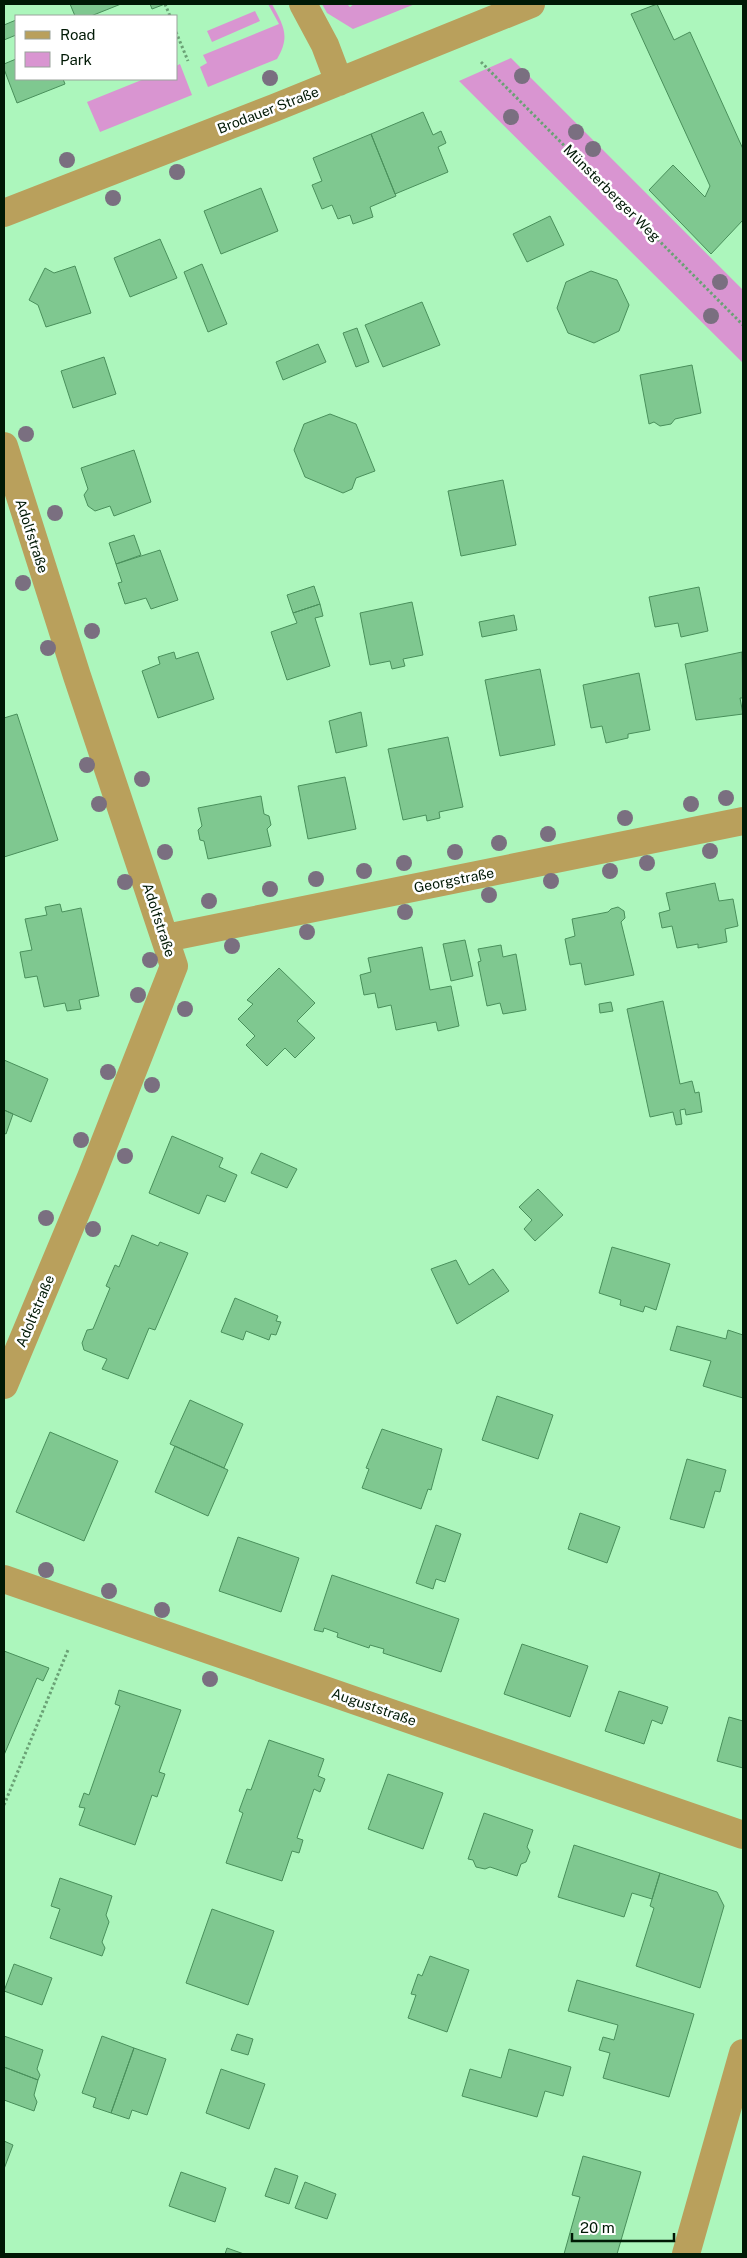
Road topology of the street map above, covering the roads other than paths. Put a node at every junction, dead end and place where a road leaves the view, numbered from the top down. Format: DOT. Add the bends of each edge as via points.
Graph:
graph roads {
  1 [pos="303,4"];
  2 [pos="531,4"];
  3 [pos="339,82"];
  4 [pos="4,213"];
  5 [pos="4,446"];
  6 [pos="743,821"];
  7 [pos="166,938"];
  8 [pos="4,1385"];
  9 [pos="4,1579"];
  10 [pos="743,1835"];
  11 [pos="743,2053"];
  12 [pos="686,2254"];
  1 -- 3 [label="street" via="325,45"];
  2 -- 3 [label="street, Brodauer Straße"];
  3 -- 4 [label="street, Brodauer Straße"];
  5 -- 7 [label="street, Adolfstraße" via="80,686"];
  6 -- 7 [label="street, Georgstraße"];
  7 -- 8 [label="street, Adolfstraße" via="174,966"];
  9 -- 10 [label="street, Auguststraße"];
  11 -- 12 [label="street"];
}
